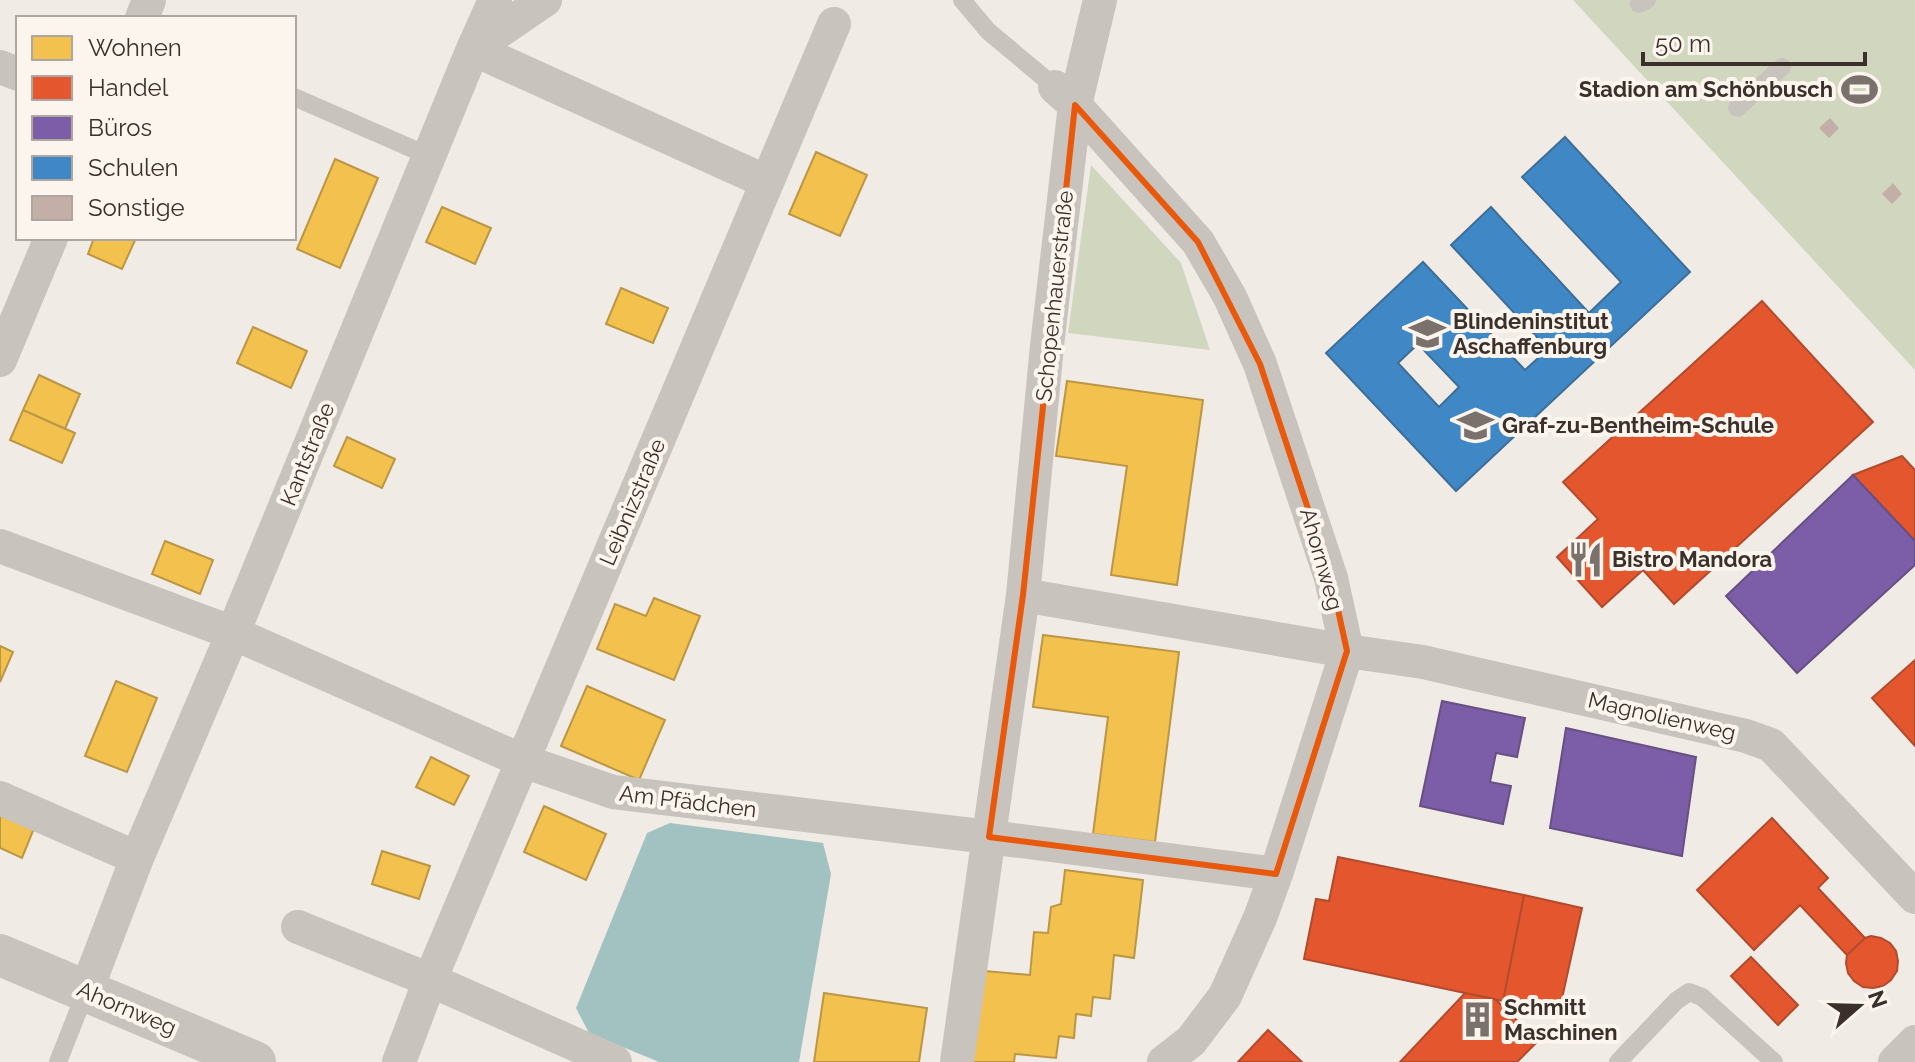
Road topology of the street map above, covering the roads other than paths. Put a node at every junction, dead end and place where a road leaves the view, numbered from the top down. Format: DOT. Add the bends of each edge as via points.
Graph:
graph roads {
  1 [pos="545,0"];
  2 [pos="962,0"];
  3 [pos="1100,0"];
  4 [pos="490,2"];
  5 [pos="834,24"];
  6 [pos="473,49"];
  7 [pos="1782,67"];
  8 [pos="1065,96"];
  9 [pos="296,98"];
  10 [pos="1737,108"];
  11 [pos="429,156"];
  12 [pos="767,182"];
  13 [pos="50,240"];
  14 [pos="0,360"];
  15 [pos="0,546"];
  16 [pos="1023,595"];
  17 [pos="233,633"];
  18 [pos="1347,651"];
  19 [pos="523,761"];
  20 [pos="0,798"];
  21 [pos="989,837"];
  22 [pos="137,858"];
  23 [pos="1276,874"];
  24 [pos="1915,897"];
  25 [pos="298,927"];
  26 [pos="0,955"];
  27 [pos="430,980"];
  28 [pos="86,991"];
  29 [pos="1915,1042"];
  30 [pos="58,1062"];
  31 [pos="255,1062"];
  32 [pos="399,1062"];
  33 [pos="615,1062"];
  34 [pos="957,1062"];
  35 [pos="1164,1062"];
  36 [pos="1618,1062"];
  37 [pos="1774,1062"];
  38 [pos="1895,1062"];
  1 -- 6 [label="street"];
  2 -- 8 [label="lane" via="988,31"];
  3 -- 8 [label="street, Schopenhauerstraße"];
  4 -- 6 [label="street, Kantstraße"];
  5 -- 12 [label="street, Leibnizstraße"];
  6 -- 11 [label="street, Kantstraße"];
  6 -- 12 [label="street"];
  7 -- 10 [label="lane"];
  8 -- 16 [label="street, Schopenhauerstraße"];
  8 -- 18 [label="street, Ahornweg" via="1198,242 1230,297 1260,364 1331,578"];
  9 -- 11 [label="lane"];
  11 -- 17 [label="street, Kantstraße"];
  12 -- 19 [label="street, Leibnizstraße"];
  13 -- 14 [label="street"];
  15 -- 17 [label="street, Am Pfädchen"];
  16 -- 18 [label="street"];
  16 -- 21 [label="street, Schopenhauerstraße"];
  17 -- 19 [label="street, Am Pfädchen"];
  17 -- 22 [label="street, Kantstraße"];
  18 -- 23 [label="street"];
  18 -- 24 [label="street, Magnolienweg" via="1438,665 1771,745"];
  19 -- 21 [label="street, Am Pfädchen" via="613,792"];
  19 -- 27 [label="street, Leibnizstraße"];
  20 -- 22 [label="street"];
  21 -- 23 [label="street, Am Pfädchen"];
  21 -- 34 [label="street, Schopenhauerstraße"];
  22 -- 28 [label="street, Kantstraße"];
  23 -- 35 [label="street" via="1225,996 1191,1041"];
  25 -- 27 [label="street"];
  26 -- 28 [label="street, Ahornweg"];
  27 -- 32 [label="street, Leibnizstraße"];
  27 -- 33 [label="street"];
  28 -- 30 [label="lane"];
  28 -- 31 [label="street, Ahornweg"];
  29 -- 38 [label="street"];
  36 -- 37 [label="lane" via="1689,992 1702,997"];
}
